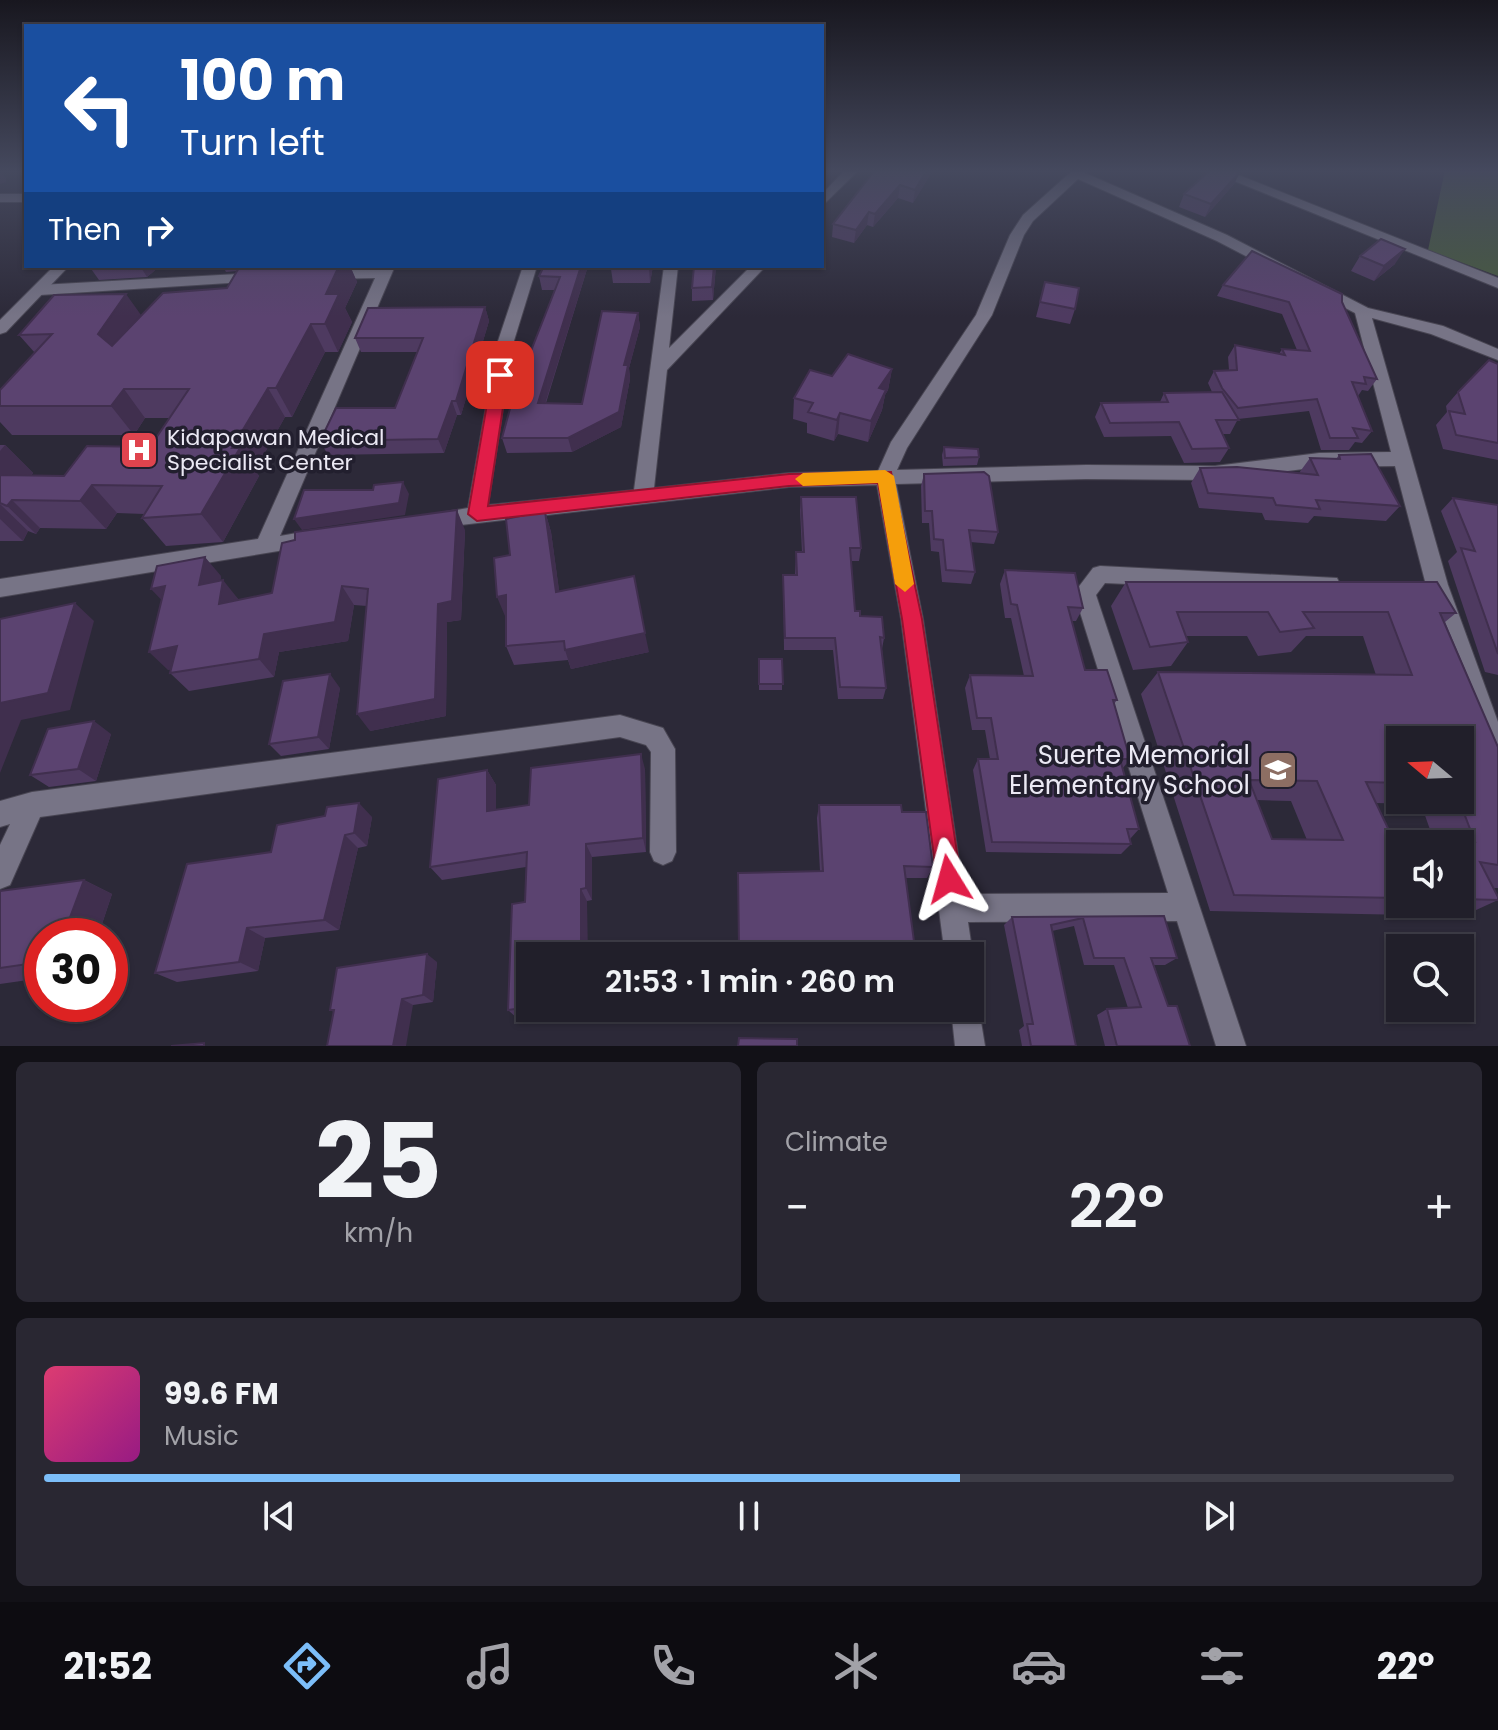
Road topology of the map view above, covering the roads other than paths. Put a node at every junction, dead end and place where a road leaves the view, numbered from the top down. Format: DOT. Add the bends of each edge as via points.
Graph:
graph roads {
  1 [pos="1027,219"];
  2 [pos="1186,219"];
  3 [pos="1336,219"];
  4 [pos="60,268"];
  5 [pos="222,268"];
  6 [pos="529,268"];
  7 [pos="671,268"];
  8 [pos="757,268"];
  9 [pos="386,269"];
  10 [pos="309,276"];
  11 [pos="279,277"];
  12 [pos="213,280"];
  13 [pos="1498,283"];
  14 [pos="40,290"];
  15 [pos="1362,311"];
  16 [pos="0,329"];
  17 [pos="1498,355"];
  18 [pos="660,367"];
  19 [pos="1404,459"];
  20 [pos="885,476"];
  21 [pos="643,495"];
  22 [pos="477,514"];
  23 [pos="417,523"];
  24 [pos="326,537"];
  25 [pos="265,546"];
  26 [pos="1347,584"];
  27 [pos="1407,585"];
  28 [pos="1437,585"];
  29 [pos="0,588"];
  30 [pos="1498,756"];
  31 [pos="32,805"];
  32 [pos="0,814"];
  33 [pos="663,852"];
  34 [pos="0,875"];
  35 [pos="1187,907"];
  36 [pos="953,908"];
  37 [pos="957,942"];
  38 [pos="967,1022"];
  39 [pos="970,1046"];
  40 [pos="1231,1046"];
  1 -- 20 [label="street" via="984,315 898,447"];
  2 -- 15 [label="street"];
  3 -- 13 [label="street"];
  4 -- 14 [label="street"];
  5 -- 12 [label="street"];
  6 -- 22 [label="street" via="505,344"];
  7 -- 18 [label="street"];
  8 -- 18 [label="street"];
  9 -- 10 [label="street"];
  9 -- 25 [label="street"];
  11 -- 12 [label="street"];
  12 -- 14 [label="street"];
  14 -- 16 [label="street"];
  15 -- 17 [label="street" via="1437,330"];
  15 -- 19 [label="street"];
  18 -- 21 [label="street"];
  19 -- 20 [label="street" via="1319,460 1215,473"];
  19 -- 28 [label="street"];
  20 -- 21 [label="street"];
  20 -- 36 [label="street" via="912,619"];
  21 -- 22 [label="street"];
  22 -- 23 [label="street"];
  24 -- 25 [label="street"];
  25 -- 29 [label="street"];
  26 -- 35 [label="street" via="1100,574 1085,593"];
  27 -- 28 [label="street"];
  28 -- 30 [label="street"];
  31 -- 32 [label="street"];
  31 -- 33 [label="street" via="620,726 654,736 663,749"];
  31 -- 34 [label="street"];
  35 -- 36 [label="street"];
  35 -- 40 [label="street"];
  36 -- 37 [label="street"];
  38 -- 39 [label="street"];
}
